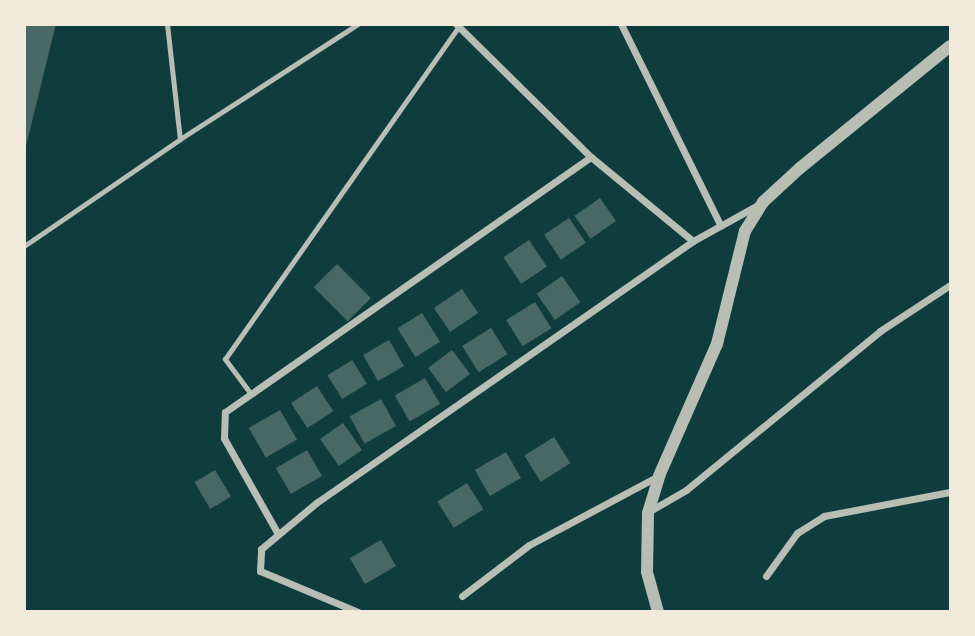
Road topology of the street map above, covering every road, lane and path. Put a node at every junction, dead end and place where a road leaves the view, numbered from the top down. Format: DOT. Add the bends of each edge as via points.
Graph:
graph roads {
  1 [pos="167,24"];
  2 [pos="358,24"];
  3 [pos="621,24"];
  4 [pos="457,26"];
  5 [pos="950,46"];
  6 [pos="180,139"];
  7 [pos="591,157"];
  8 [pos="763,202"];
  9 [pos="721,226"];
  10 [pos="693,241"];
  11 [pos="24,246"];
  12 [pos="950,285"];
  13 [pos="251,394"];
  14 [pos="659,476"];
  15 [pos="950,492"];
  16 [pos="648,513"];
  17 [pos="278,534"];
  18 [pos="766,576"];
  19 [pos="462,596"];
  20 [pos="358,611"];
  21 [pos="658,611"];
  1 -- 6 [label="lane"];
  2 -- 6 [label="lane"];
  3 -- 9 [label="street"];
  4 -- 7 [label="street"];
  4 -- 13 [label="lane" via="225,359"];
  5 -- 8 [label="street"];
  6 -- 11 [label="lane"];
  7 -- 10 [label="street"];
  7 -- 13 [label="street"];
  8 -- 9 [label="street"];
  8 -- 14 [label="street" via="745,231 717,344"];
  9 -- 10 [label="street"];
  10 -- 17 [label="street"];
  12 -- 16 [label="street" via="880,331 686,491"];
  13 -- 17 [label="street" via="225,412 224,439"];
  14 -- 16 [label="street"];
  14 -- 19 [label="street" via="529,545"];
  15 -- 18 [label="street" via="824,516 797,533"];
  16 -- 21 [label="street" via="647,572"];
  17 -- 20 [label="street" via="261,549 260,571"];
}
